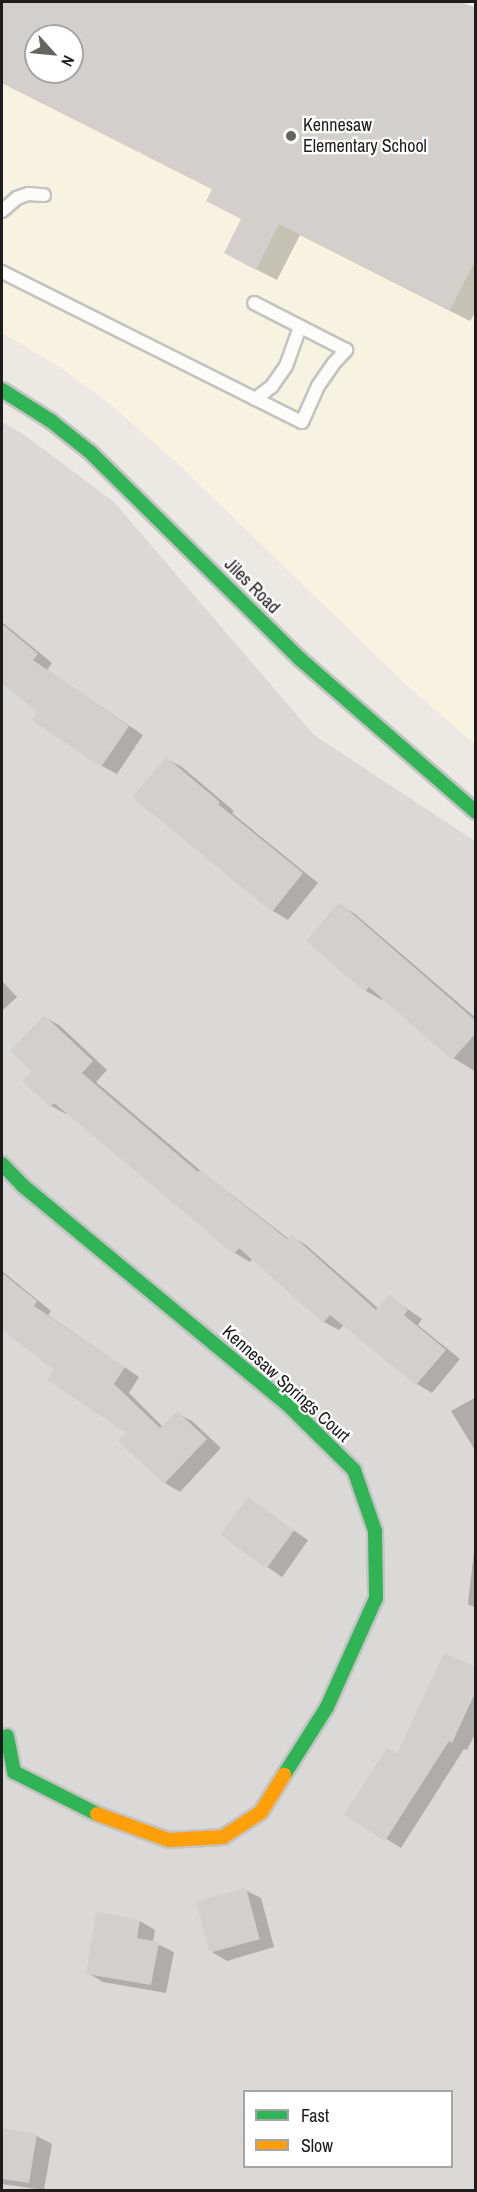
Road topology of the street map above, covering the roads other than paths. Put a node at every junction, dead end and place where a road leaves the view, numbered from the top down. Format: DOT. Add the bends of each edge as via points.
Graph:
graph roads {
  1 [pos="44,195"];
  2 [pos="2,211"];
  3 [pos="2,272"];
  4 [pos="254,303"];
  5 [pos="300,327"];
  6 [pos="2,390"];
  7 [pos="255,399"];
  8 [pos="476,812"];
  9 [pos="2,1164"];
  10 [pos="7,1736"];
  1 -- 2 [label="lane" via="17,198"];
  3 -- 7 [label="lane"];
  4 -- 5 [label="lane"];
  5 -- 7 [label="lane" via="286,366 272,386"];
  5 -- 7 [label="lane" via="346,350 318,386 302,422"];
  6 -- 8 [label="street, Jiles Road" via="51,421 126,484 300,659"];
  9 -- 10 [label="street, Kennesaw Springs Court" via="22,1185 288,1405 354,1470 375,1531 376,1598 327,1707 261,1812 222,1838 169,1840 99,1815 14,1772"];
}
